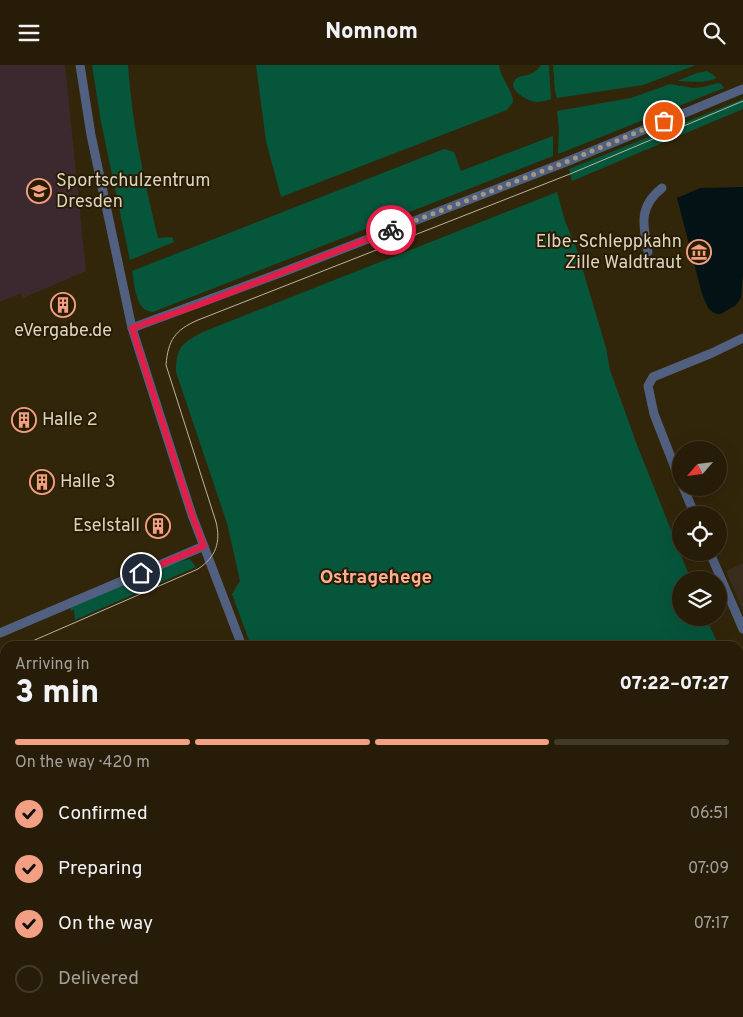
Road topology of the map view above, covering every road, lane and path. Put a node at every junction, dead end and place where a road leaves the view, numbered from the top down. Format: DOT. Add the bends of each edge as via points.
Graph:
graph roads {
  1 [pos="80,65"];
  2 [pos="743,89"];
  3 [pos="662,187"];
  4 [pos="648,252"];
  5 [pos="132,328"];
  6 [pos="743,338"];
  7 [pos="672,460"];
  8 [pos="204,546"];
  9 [pos="713,561"];
  10 [pos="743,629"];
  11 [pos="0,633"];
  12 [pos="240,641"];
  1 -- 5 [label="street"];
  2 -- 5 [label="street" via="566,162"];
  3 -- 4 [label="street" via="652,195 645,208 643,225"];
  5 -- 8 [label="street"];
  6 -- 7 [label="street" via="653,377 648,386 654,414"];
  8 -- 11 [label="street"];
  8 -- 12 [label="street"];
  9 -- 10 [label="street"];
}
